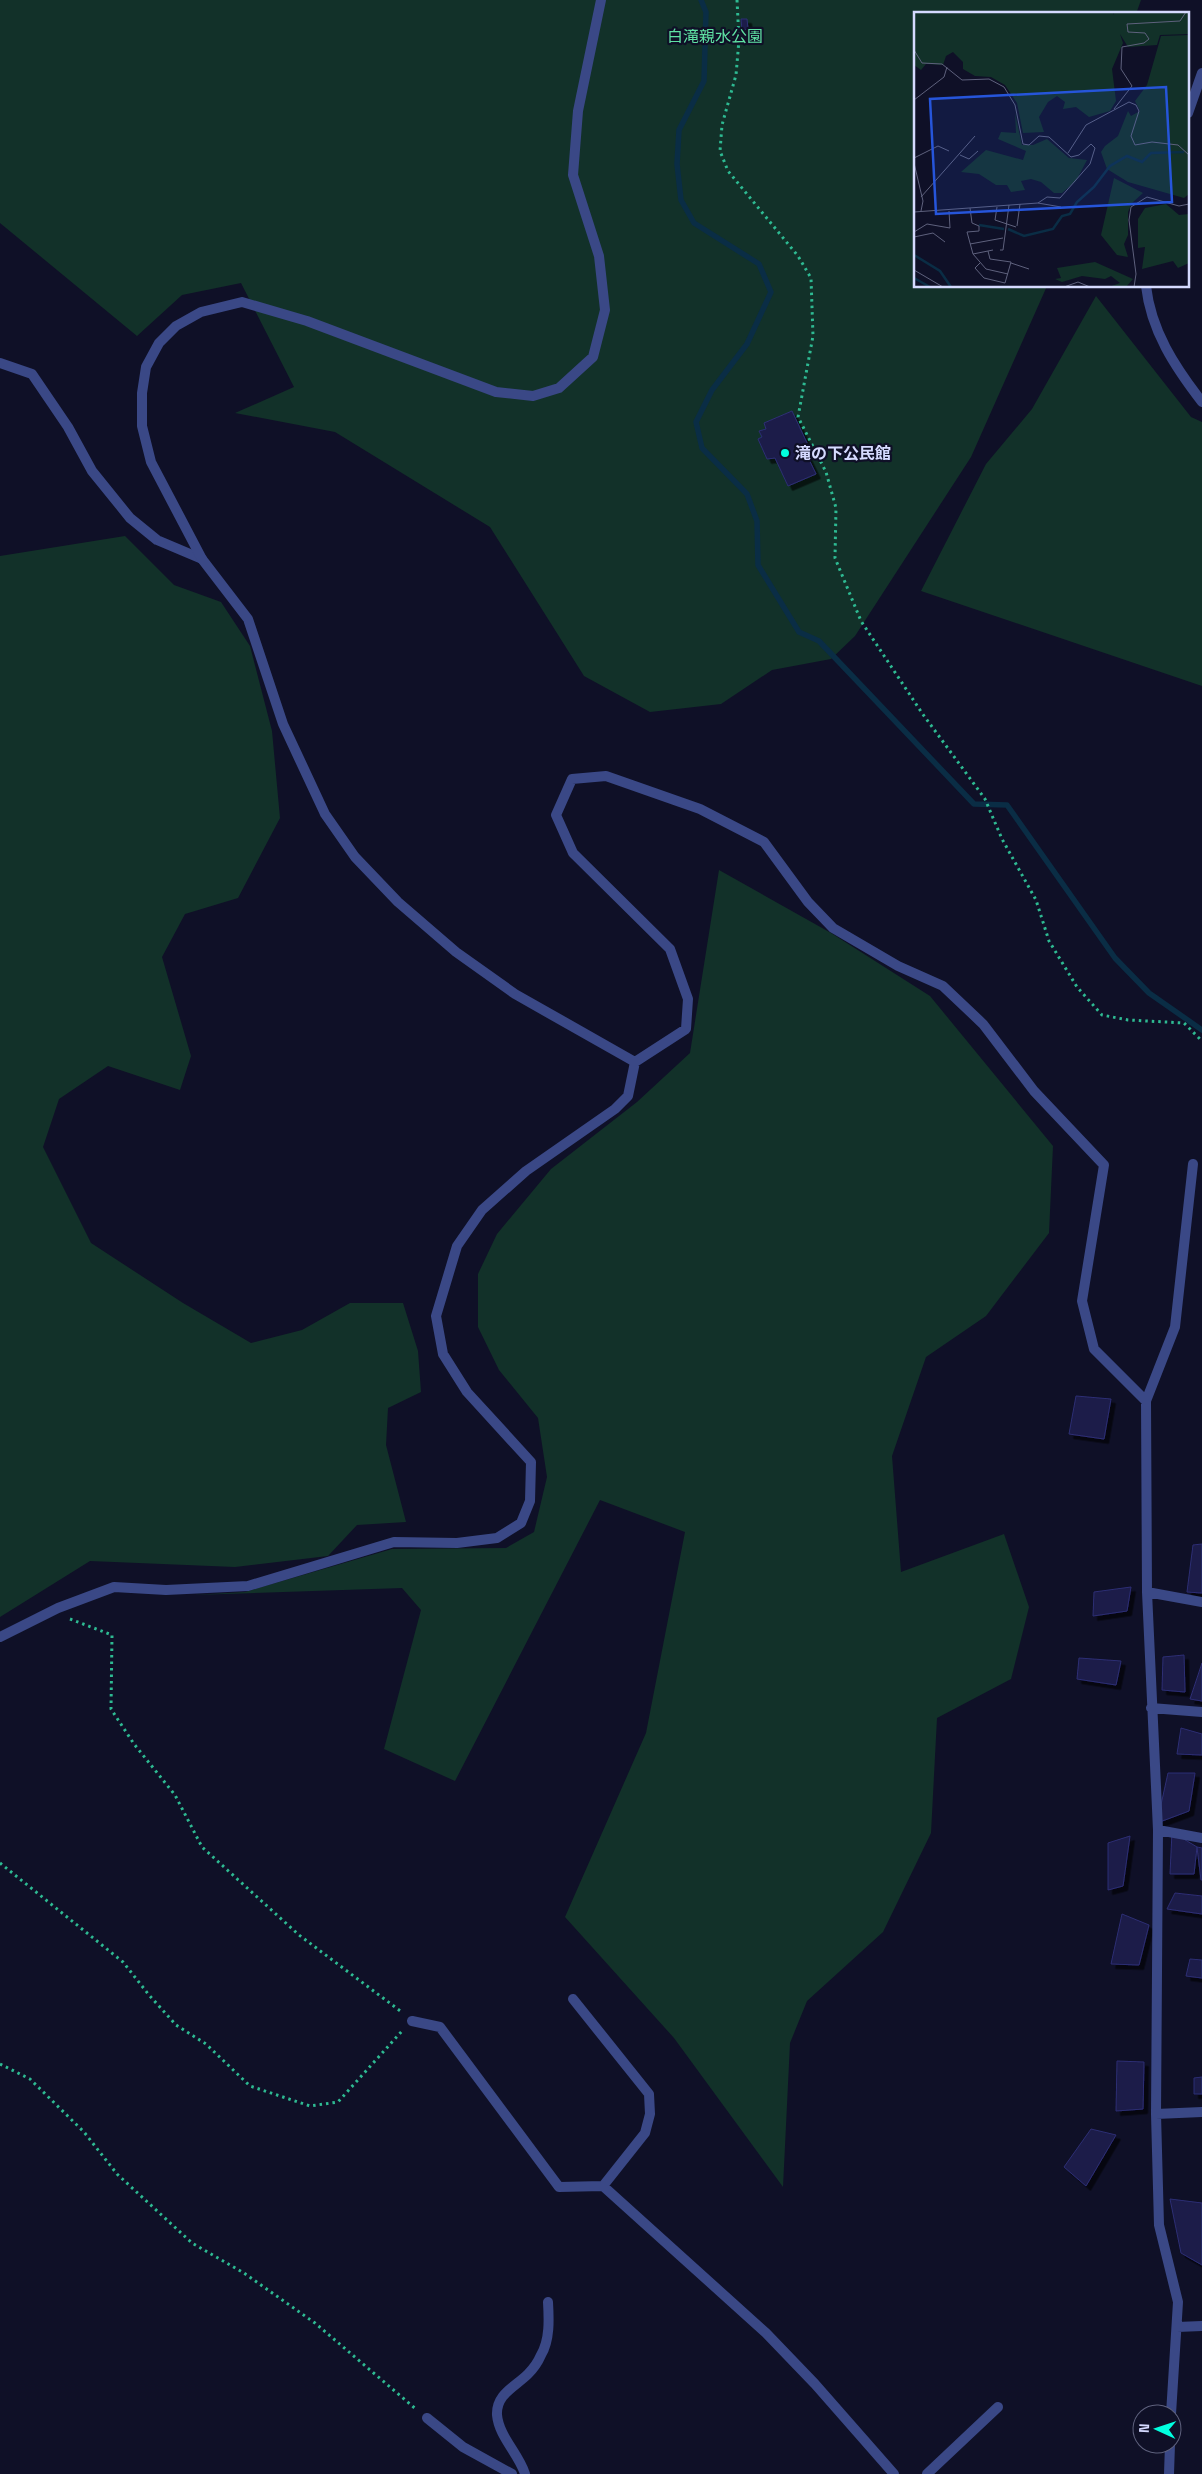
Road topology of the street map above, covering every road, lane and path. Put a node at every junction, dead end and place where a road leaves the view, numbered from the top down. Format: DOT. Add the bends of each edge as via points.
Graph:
graph roads {
  1 [pos="601,0"];
  2 [pos="736,0"];
  3 [pos="1202,73"];
  4 [pos="1190,107"];
  5 [pos="1146,288"];
  6 [pos="0,363"];
  7 [pos="1202,402"];
  8 [pos="202,559"];
  9 [pos="1202,1041"];
  10 [pos="635,1062"];
  11 [pos="1193,1164"];
  12 [pos="1146,1401"];
  13 [pos="1147,1592"];
  14 [pos="1202,1602"];
  15 [pos="58,1608"];
  16 [pos="0,1636"];
  17 [pos="1151,1708"];
  18 [pos="1202,1712"];
  19 [pos="1158,1830"];
  20 [pos="1202,1838"];
  21 [pos="0,1863"];
  22 [pos="573,1999"];
  23 [pos="412,2021"];
  24 [pos="0,2064"];
  25 [pos="1202,2112"];
  26 [pos="1156,2114"];
  27 [pos="603,2186"];
  28 [pos="548,2302"];
  29 [pos="1202,2326"];
  30 [pos="1177,2327"];
  31 [pos="1172,2404"];
  32 [pos="998,2407"];
  33 [pos="427,2418"];
  34 [pos="1170,2454"];
  35 [pos="512,2474"];
  36 [pos="526,2474"];
  37 [pos="894,2474"];
  38 [pos="927,2474"];
  39 [pos="1169,2474"];
  1 -- 8 [label="street" via="578,111 573,175 599,256 605,310 593,356 559,388 533,396 496,392 307,321 242,302 201,312 176,326 159,343 146,367 142,426 151,462"];
  2 -- 9 [label="path" via="736,75 722,124 720,151 728,171 798,256 811,278 813,336 798,417 826,472 836,508 835,558 862,621 922,713 984,799 1036,900 1049,941 1077,987 1102,1015 1184,1023"];
  3 -- 4 [label="street"];
  5 -- 7 [label="street" via="1162,342 1180,374"];
  6 -- 8 [label="street" via="32,374 68,427 92,471 130,518 157,540"];
  8 -- 10 [label="street" via="248,619 283,724 325,814 355,857 398,902 456,952 515,994"];
  10 -- 12 [label="street" via="686,1029 688,999 670,949 573,853 556,815 572,779 606,776 700,809 764,842 808,902 833,928 898,966 942,986 983,1024 1034,1091 1104,1165 1082,1302 1094,1349"];
  10 -- 15 [label="street" via="628,1096 615,1109 526,1171 482,1210 457,1246 436,1316 443,1354 467,1392 531,1462 530,1501 521,1523 497,1538 457,1543 394,1542 248,1586 166,1590 114,1587"];
  11 -- 12 [label="street" via="1175,1327"];
  12 -- 13 [label="street"];
  13 -- 14 [label="street"];
  13 -- 17 [label="street"];
  15 -- 16 [label="street"];
  15 -- 23 [label="path" via="69,1618 112,1635 111,1709 174,1795 202,1847 299,1934"];
  17 -- 18 [label="street"];
  17 -- 19 [label="street"];
  19 -- 20 [label="street"];
  19 -- 26 [label="street"];
  21 -- 23 [label="path" via="123,1962 176,2025 206,2044 250,2086 310,2106 338,2102"];
  22 -- 27 [label="street" via="649,2094 650,2114 646,2133"];
  23 -- 27 [label="street" via="440,2027 559,2188"];
  24 -- 33 [label="path" via="30,2079 84,2132 117,2174 192,2243 244,2273 315,2324"];
  25 -- 26 [label="street"];
  26 -- 30 [label="street" via="1159,2225 1178,2302"];
  27 -- 37 [label="street" via="766,2333"];
  28 -- 36 [label="street" via="550,2323 543,2354 529,2373 503,2395 498,2405 497,2417 503,2433"];
  29 -- 30 [label="street"];
  30 -- 31 [label="street"];
  32 -- 38 [label="street"];
  33 -- 35 [label="street" via="463,2447"];
  34 -- 39 [label="street"];
}
